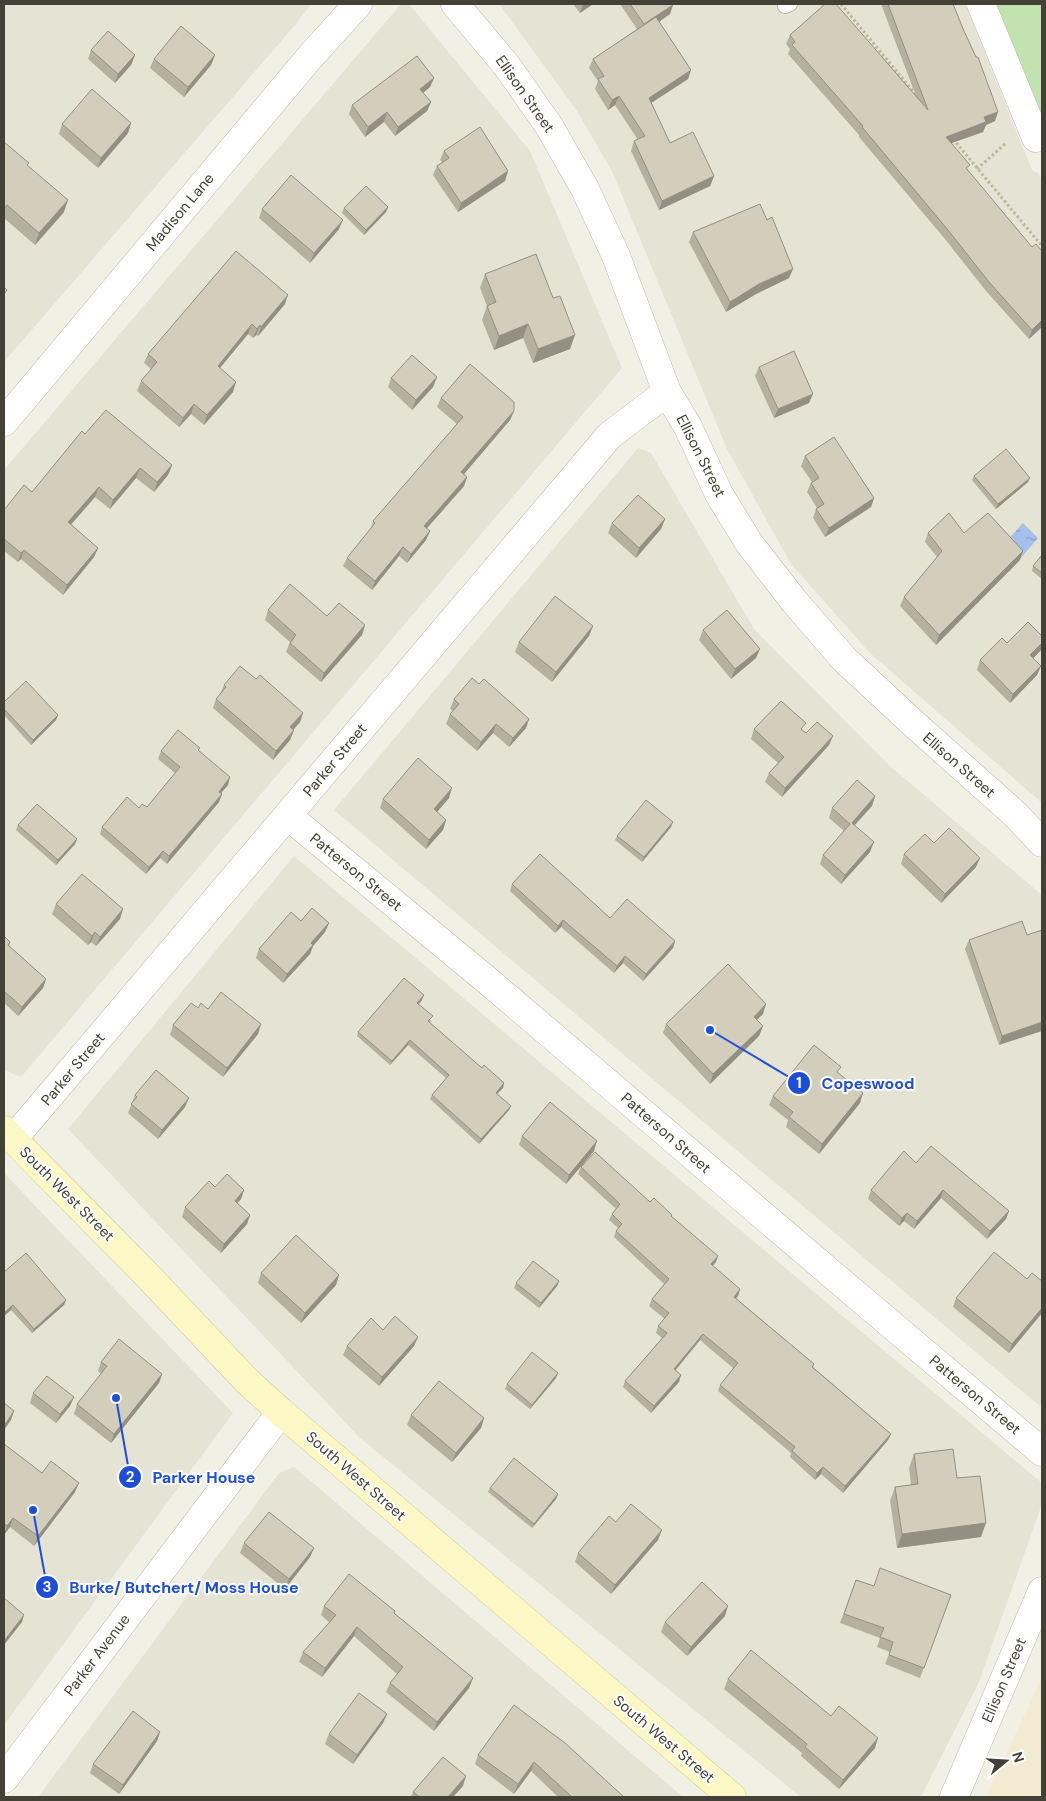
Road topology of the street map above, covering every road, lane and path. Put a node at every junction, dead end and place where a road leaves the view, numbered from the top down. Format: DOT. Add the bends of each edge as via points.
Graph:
graph roads {
  1 [pos="358,4"];
  2 [pos="454,4"];
  3 [pos="842,4"];
  4 [pos="981,4"];
  5 [pos="921,100"];
  6 [pos="1032,130"];
  7 [pos="952,138"];
  8 [pos="977,169"];
  9 [pos="1042,246"];
  10 [pos="667,392"];
  11 [pos="4,422"];
  12 [pos="288,816"];
  13 [pos="1042,843"];
  14 [pos="8,1134"];
  15 [pos="281,1412"];
  16 [pos="1042,1452"];
  17 [pos="1042,1591"];
  18 [pos="4,1779"];
  19 [pos="732,1797"];
  20 [pos="954,1797"];
  1 -- 11 [label="street, Madison Lane"];
  2 -- 10 [label="street, Ellison Street" via="507,66 549,126 585,189 616,256"];
  3 -- 5 [label="path"];
  4 -- 6 [label="street"];
  6 -- 8 [label="path"];
  7 -- 8 [label="path"];
  8 -- 9 [label="path"];
  10 -- 12 [label="street, Parker Street" via="610,435"];
  10 -- 13 [label="street, Ellison Street" via="688,426 719,494 749,543 794,601 844,659 1016,815"];
  12 -- 14 [label="street, Parker Street"];
  12 -- 16 [label="street, Patterson Street" via="488,981"];
  14 -- 15 [label="main road, South West Street" via="247,1381"];
  15 -- 18 [label="street, Parker Avenue"];
  15 -- 19 [label="main road, South West Street"];
  17 -- 20 [label="street, Ellison Street"];
}
